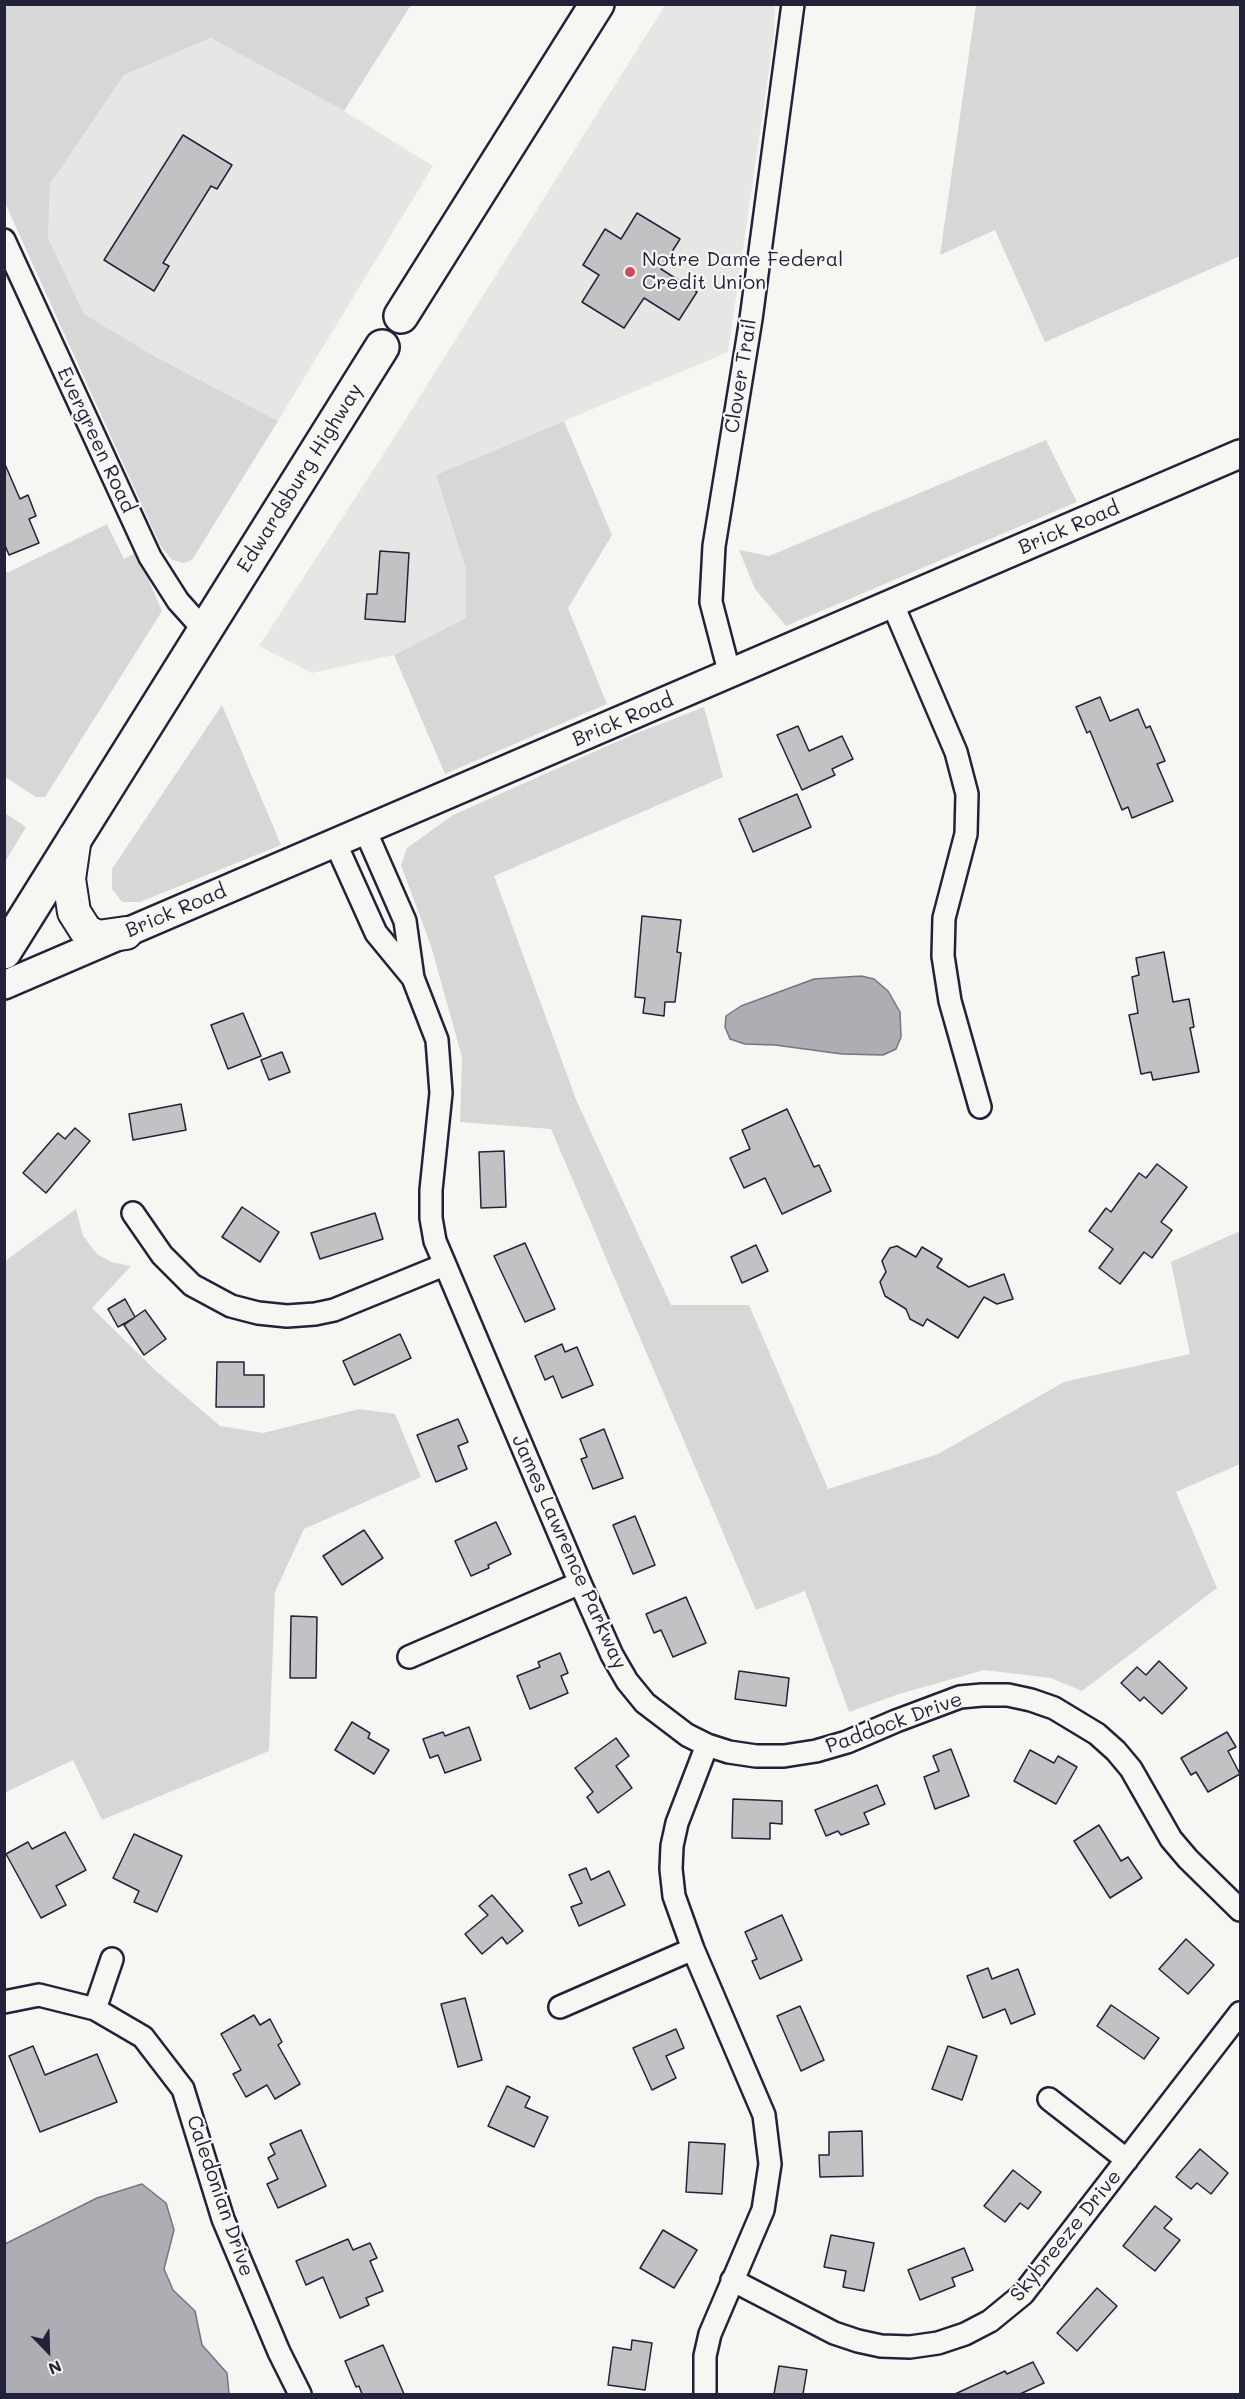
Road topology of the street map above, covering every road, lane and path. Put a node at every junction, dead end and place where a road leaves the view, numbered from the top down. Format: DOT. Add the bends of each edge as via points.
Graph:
graph roads {
  1 [pos="793,4"];
  2 [pos="587,13"];
  3 [pos="4,240"];
  4 [pos="401,316"];
  5 [pos="382,347"];
  6 [pos="1240,454"];
  7 [pos="893,605"];
  8 [pos="204,630"];
  9 [pos="730,675"];
  10 [pos="365,830"];
  11 [pos="75,836"];
  12 [pos="335,842"];
  13 [pos="126,933"];
  14 [pos="4,952"];
  15 [pos="413,978"];
  16 [pos="4,985"];
  17 [pos="980,1107"];
  18 [pos="133,1213"];
  19 [pos="444,1265"];
  20 [pos="580,1583"];
  21 [pos="409,1657"];
  22 [pos="707,1745"];
  23 [pos="1240,1910"];
  24 [pos="693,1949"];
  25 [pos="112,1959"];
  26 [pos="4,2002"];
  27 [pos="560,2007"];
  28 [pos="95,2009"];
  29 [pos="1240,2013"];
  30 [pos="1049,2099"];
  31 [pos="1127,2160"];
  32 [pos="732,2280"];
  33 [pos="300,2394"];
  34 [pos="705,2394"];
  1 -- 9 [label="street, Clover Trail" via="751,319 714,546 711,602"];
  2 -- 4 [label="main road, Edwardsburg Highway"];
  3 -- 8 [label="street, Evergreen Road" via="150,557 178,601"];
  4 -- 5 [label="main road, Edwardsburg Highway"];
  5 -- 8 [label="main road, Edwardsburg Highway"];
  6 -- 7 [label="street, Brick Road"];
  7 -- 9 [label="street, Brick Road"];
  7 -- 17 [label="street" via="956,752 968,794 966,834 944,918 943,956 950,1001"];
  8 -- 11 [label="main road, Edwardsburg Highway"];
  9 -- 10 [label="street, Brick Road"];
  10 -- 12 [label="street, Brick Road"];
  10 -- 15 [label="street, James Lawrence Parkway" via="405,921"];
  11 -- 13 [label="main road" via="69,879 75,912 86,931 98,937"];
  11 -- 14 [label="main road, Edwardsburg Highway"];
  12 -- 13 [label="street, Brick Road"];
  12 -- 15 [label="street, James Lawrence Parkway" via="376,933"];
  13 -- 16 [label="street, Brick Road"];
  15 -- 19 [label="street, James Lawrence Parkway" via="437,1040 440,1064 431,1218"];
  18 -- 19 [label="street" via="162,1256 192,1285 231,1306 258,1313 286,1316 334,1310"];
  19 -- 20 [label="street, James Lawrence Parkway"];
  20 -- 21 [label="street"];
  20 -- 22 [label="street, James Lawrence Parkway" via="627,1681 666,1720"];
  22 -- 23 [label="street, Paddock Drive" via="729,1752 784,1756 847,1742 960,1697 1008,1695 1030,1700 1077,1720 1116,1751 1131,1769 1171,1839"];
  22 -- 24 [label="street" via="672,1846 675,1896"];
  24 -- 27 [label="street"];
  24 -- 32 [label="street" via="760,2105 768,2135 767,2193 757,2227"];
  25 -- 28 [label="street"];
  26 -- 28 [label="street" via="39,1995"];
  28 -- 33 [label="street, Caledonian Drive" via="143,2037 183,2089 224,2219"];
  29 -- 31 [label="street, Skybreeze Drive"];
  30 -- 31 [label="street"];
  31 -- 32 [label="street, Skybreeze Drive" via="1023,2294 990,2321 938,2343 910,2347 858,2341 834,2333"];
  32 -- 34 [label="street" via="710,2334 705,2356"];
}
